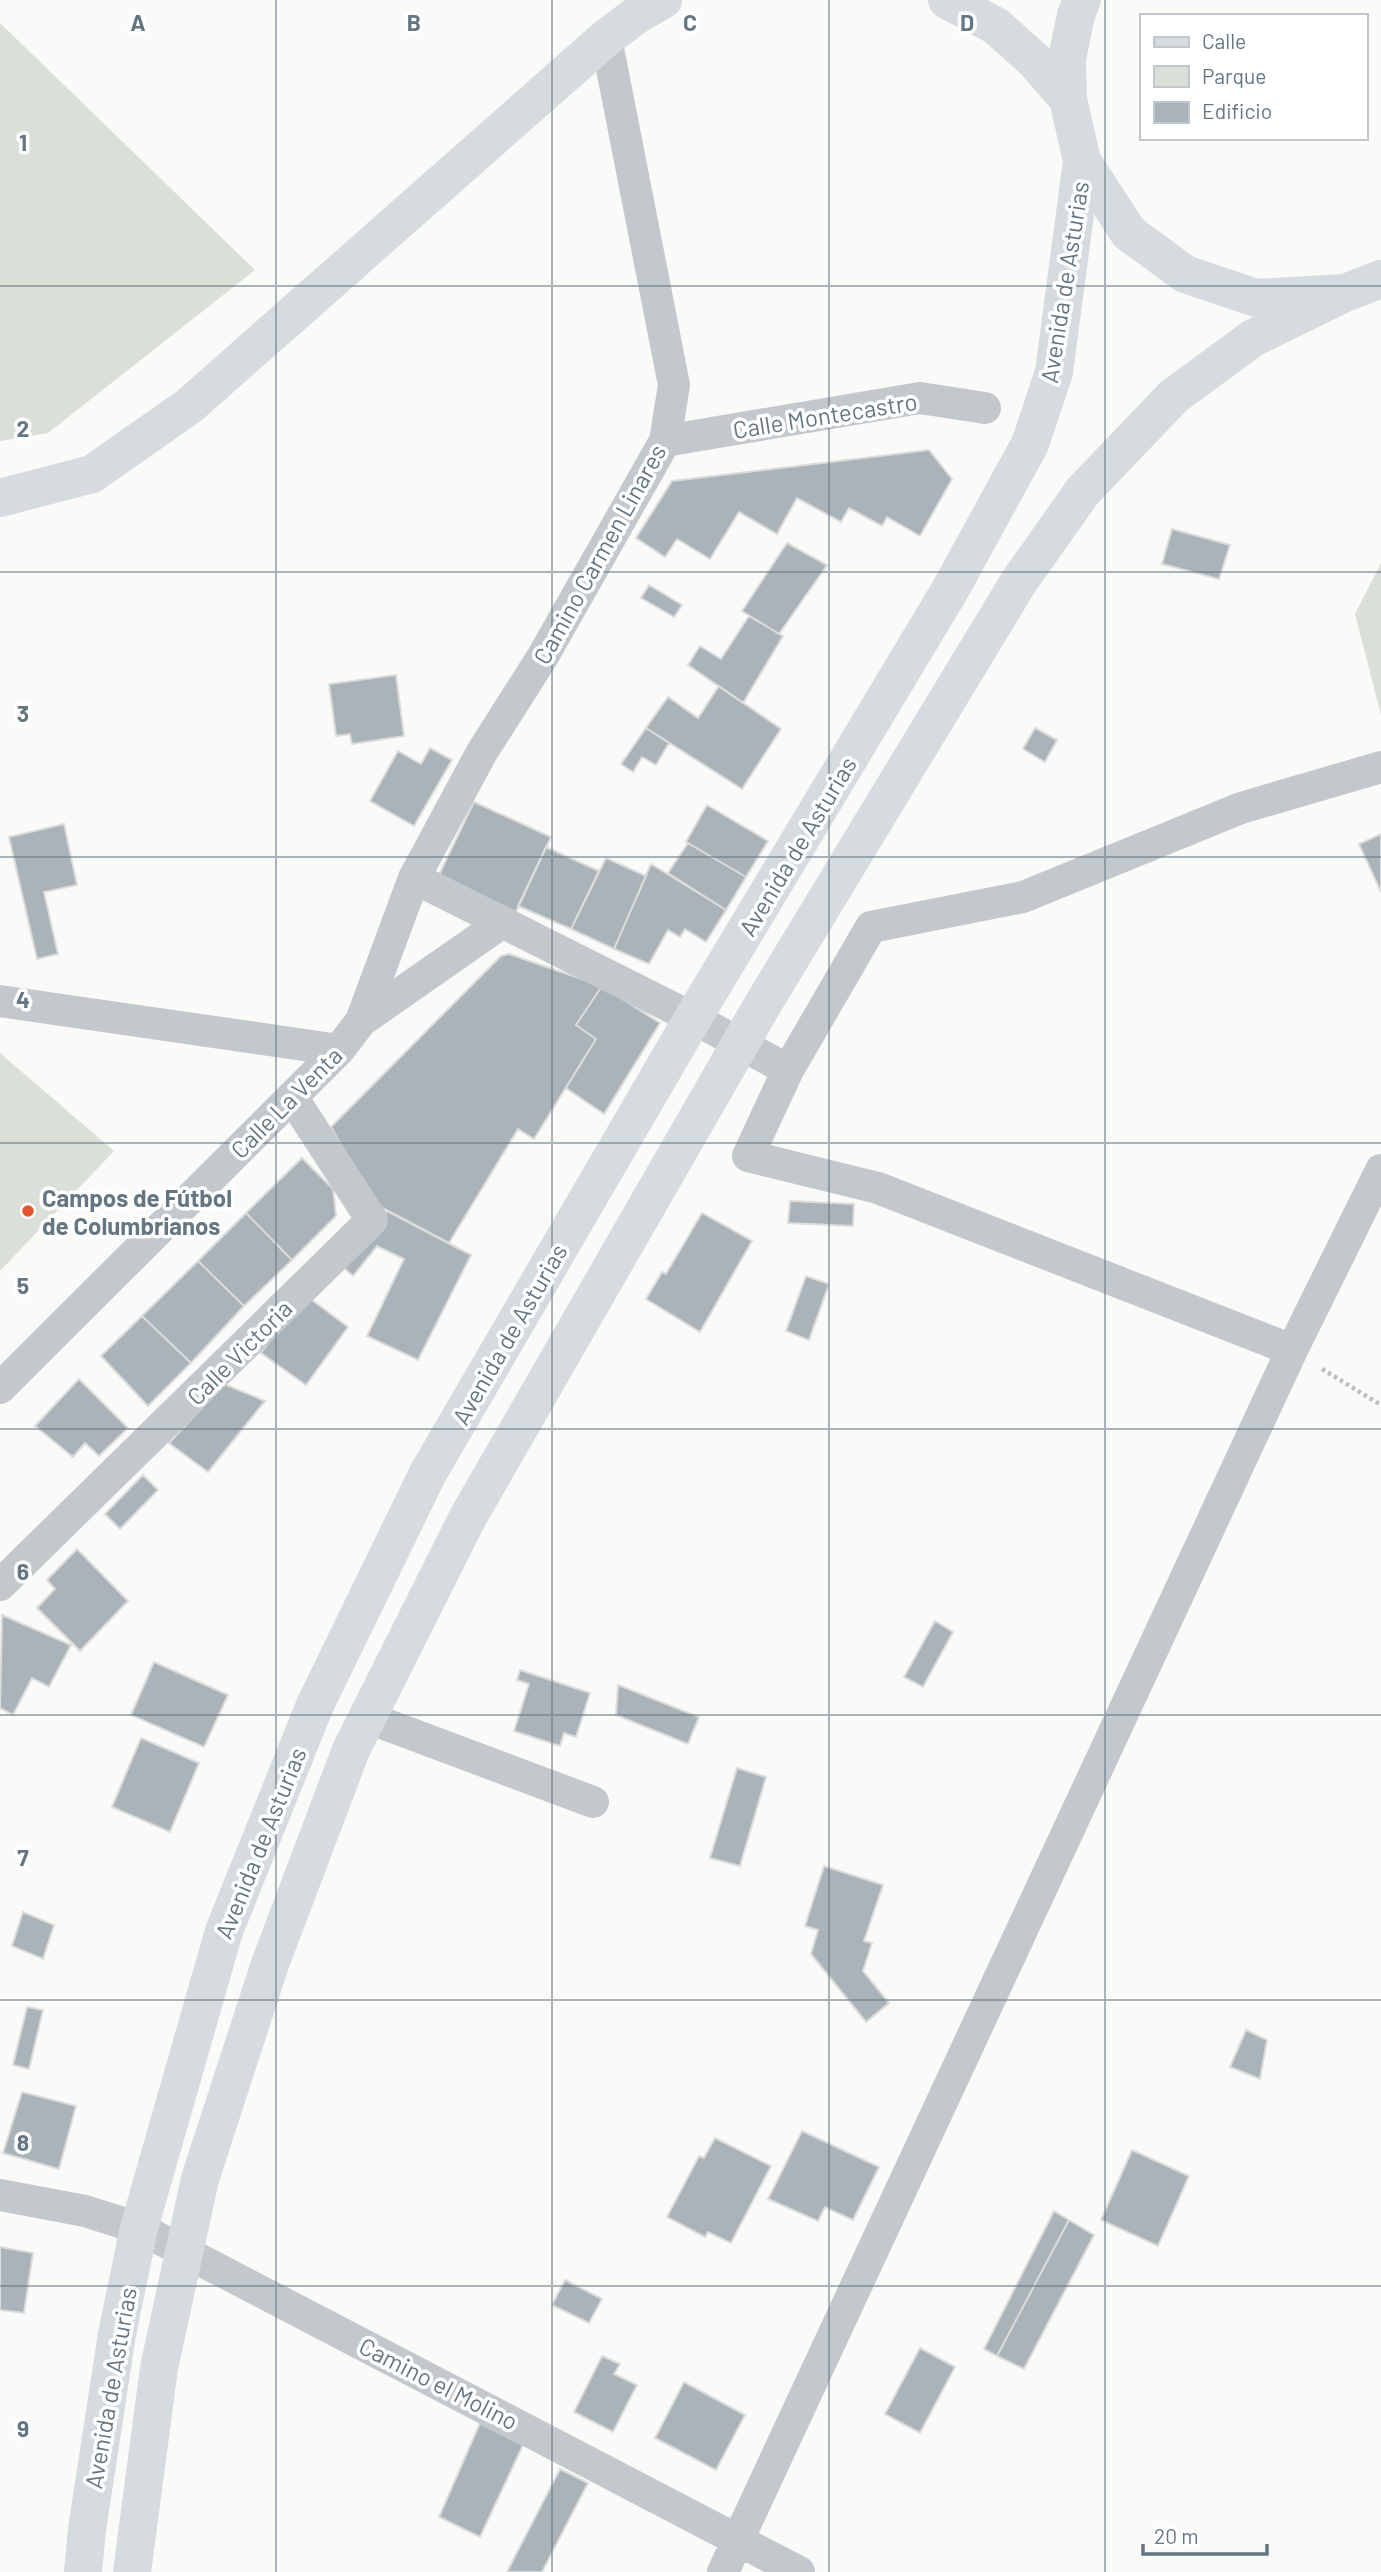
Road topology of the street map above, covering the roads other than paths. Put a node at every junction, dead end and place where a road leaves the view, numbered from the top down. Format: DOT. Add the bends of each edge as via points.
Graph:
graph roads {
  1 [pos="947,0"];
  2 [pos="1082,0"];
  3 [pos="643,5"];
  4 [pos="606,38"];
  5 [pos="1068,99"];
  6 [pos="1082,161"];
  7 [pos="1381,279"];
  8 [pos="1345,293"];
  9 [pos="985,408"];
  10 [pos="665,441"];
  11 [pos="0,498"];
  12 [pos="1381,767"];
  13 [pos="414,878"];
  14 [pos="503,922"];
  15 [pos="0,1001"];
  16 [pos="693,1018"];
  17 [pos="361,1021"];
  18 [pos="745,1035"];
  19 [pos="339,1050"];
  20 [pos="788,1070"];
  21 [pos="292,1097"];
  22 [pos="1381,1170"];
  23 [pos="1292,1350"];
  24 [pos="0,1388"];
  25 [pos="0,1585"];
  26 [pos="366,1717"];
  27 [pos="593,1802"];
  28 [pos="0,2195"];
  29 [pos="139,2228"];
  30 [pos="184,2250"];
  31 [pos="738,2539"];
  32 [pos="83,2572"];
  33 [pos="132,2572"];
  34 [pos="723,2572"];
  35 [pos="799,2572"];
  1 -- 5 [label="main road" via="996,26"];
  2 -- 5 [label="main road" via="1067,59"];
  3 -- 4 [label="main road"];
  4 -- 10 [label="street, Camino Carmen Linares" via="674,385"];
  4 -- 11 [label="main road" via="189,406 92,474"];
  5 -- 6 [label="main road"];
  6 -- 8 [label="main road" via="1129,233 1185,274 1256,298"];
  6 -- 16 [label="main road, Avenida de Asturias" via="1054,372 1030,444 950,590"];
  7 -- 8 [label="main road"];
  8 -- 18 [label="main road, Avenida de Asturias" via="1253,338 1174,396 1083,491 1018,583"];
  9 -- 10 [label="street, Calle Montecastro" via="920,398"];
  10 -- 13 [label="street, Camino Carmen Linares" via="543,656 482,752"];
  12 -- 20 [label="street" via="1241,808 1023,897 871,927"];
  13 -- 14 [label="street"];
  13 -- 17 [label="street, Calle La Venta"];
  14 -- 16 [label="street"];
  14 -- 17 [label="street, Calle La Venta"];
  15 -- 19 [label="street"];
  16 -- 18 [label="street"];
  16 -- 29 [label="main road, Avenida de Asturias" via="428,1474 315,1705 223,1931"];
  17 -- 19 [label="street, Calle La Venta"];
  18 -- 20 [label="street"];
  18 -- 26 [label="main road, Avenida de Asturias" via="468,1517"];
  19 -- 21 [label="street, Calle La Venta"];
  20 -- 23 [label="street" via="748,1156 878,1188"];
  21 -- 24 [label="street, Calle La Venta"];
  21 -- 25 [label="street, Calle Victoria" via="372,1220"];
  22 -- 23 [label="street"];
  23 -- 31 [label="street"];
  26 -- 27 [label="street"];
  26 -- 30 [label="main road, Avenida de Asturias" via="270,1964 200,2179"];
  28 -- 29 [label="street, Camino el Molino" via="85,2211"];
  29 -- 30 [label="street, Camino el Molino"];
  29 -- 32 [label="main road, Avenida de Asturias" via="117,2334"];
  30 -- 31 [label="street, Camino el Molino"];
  30 -- 33 [label="main road, Avenida de Asturias" via="159,2368"];
  31 -- 34 [label="street"];
  31 -- 35 [label="street, Camino el Molino"];
}
